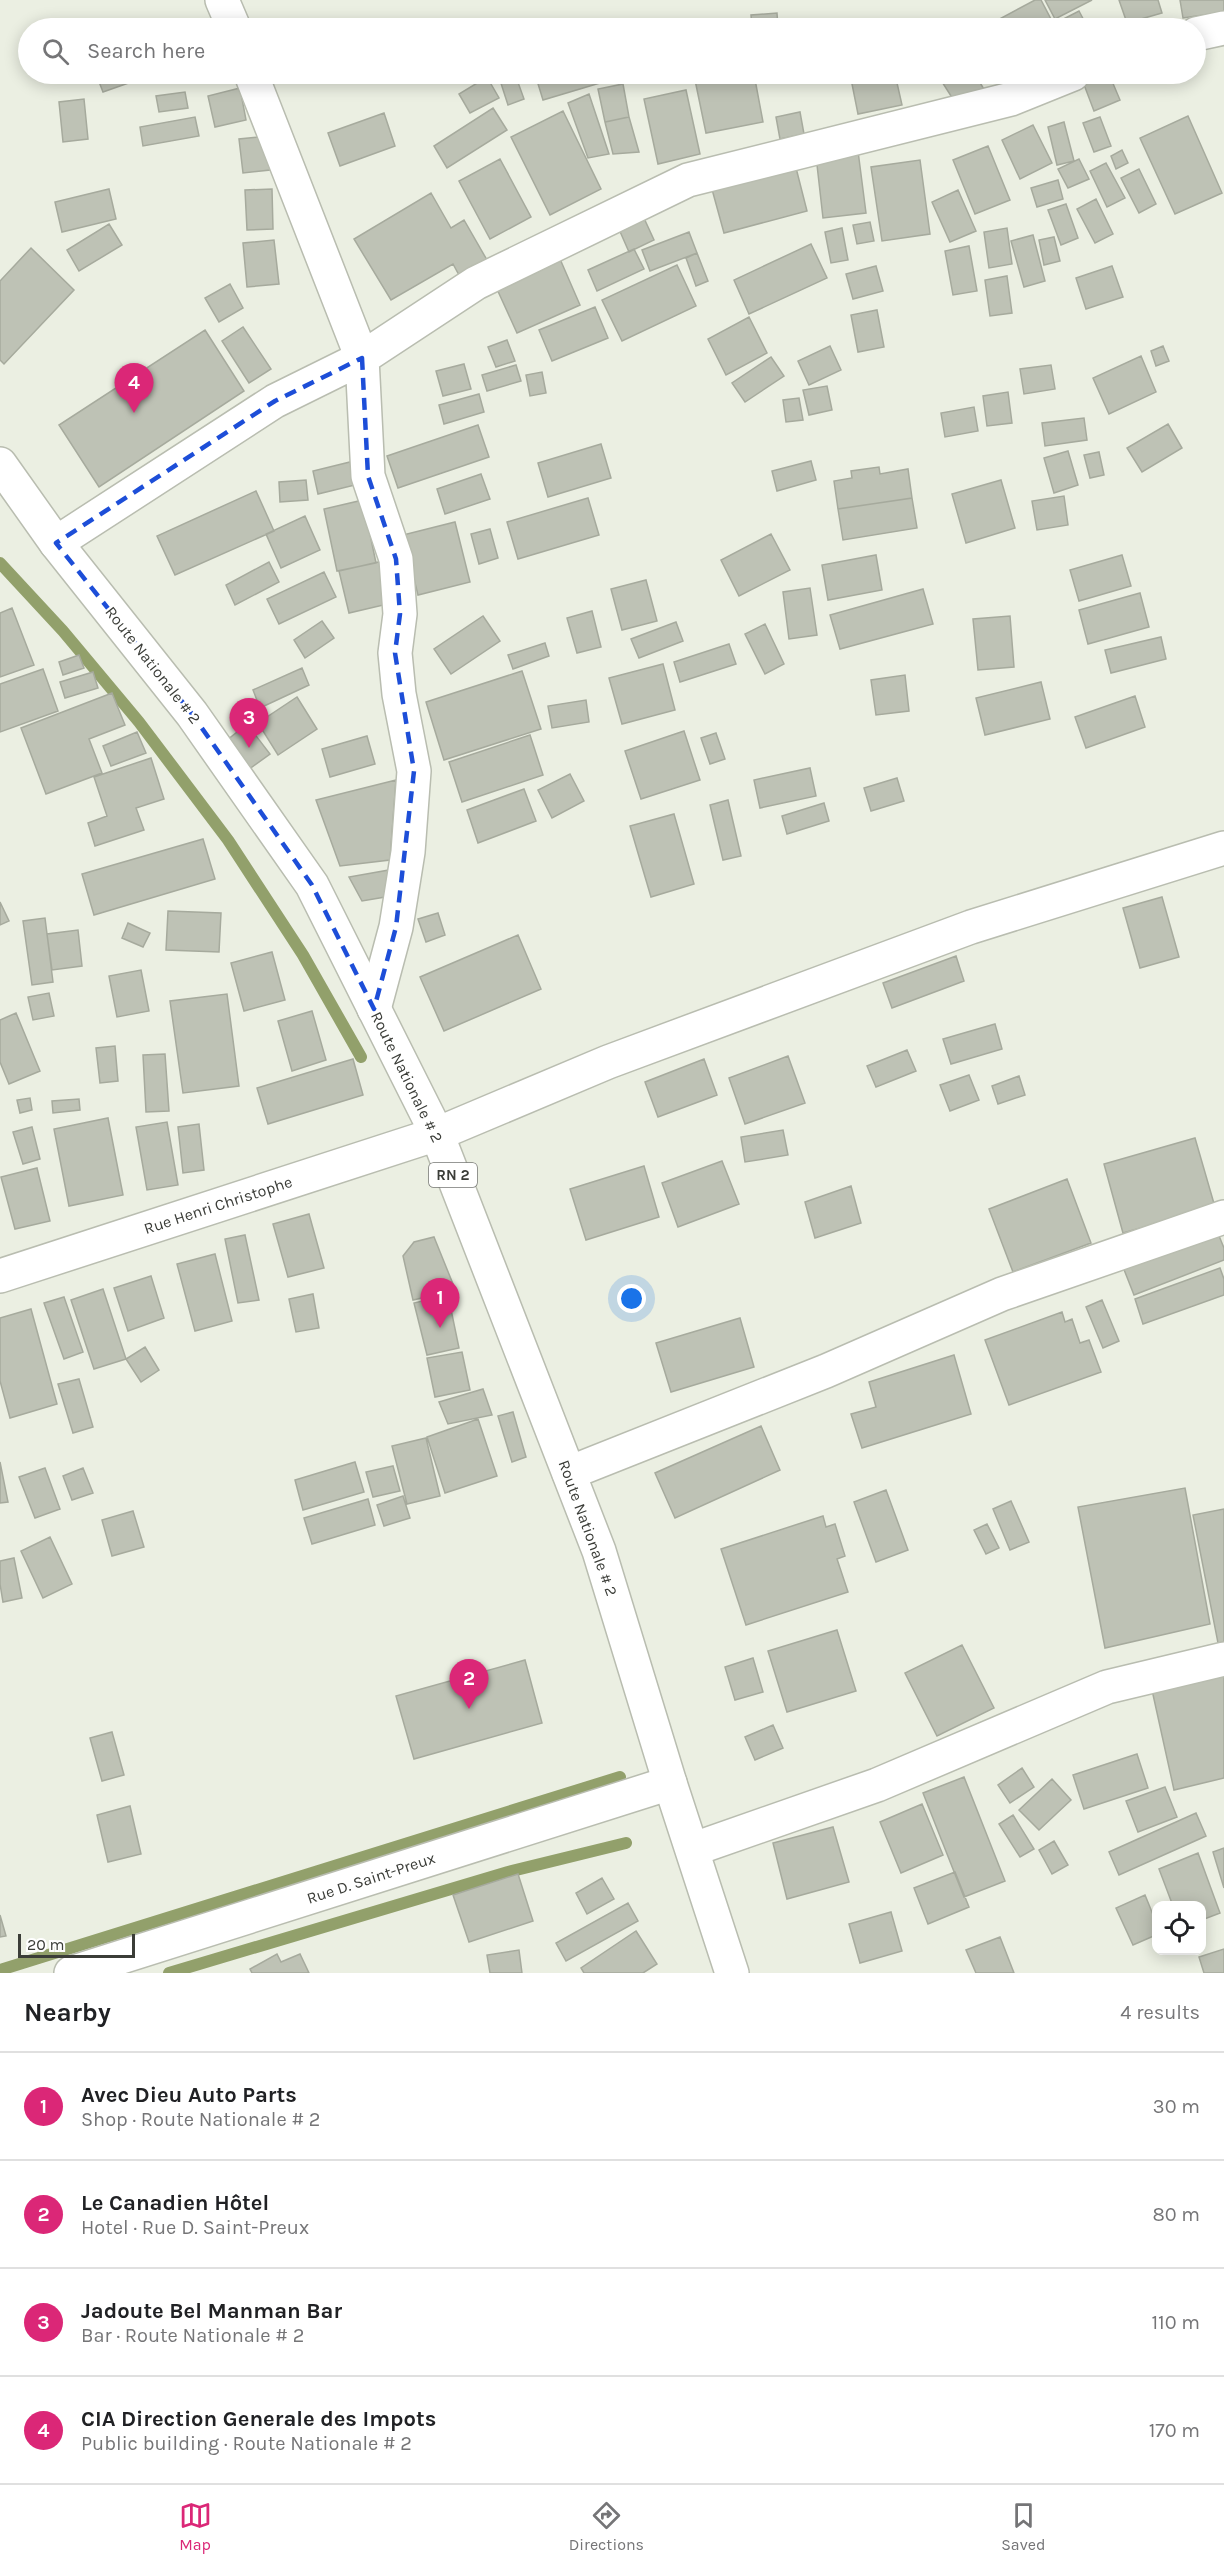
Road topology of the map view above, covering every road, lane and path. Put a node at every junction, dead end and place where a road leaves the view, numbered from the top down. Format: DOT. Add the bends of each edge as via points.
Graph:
graph roads {
  1 [pos="222,0"];
  2 [pos="230,18"];
  3 [pos="1224,28"];
  4 [pos="1206,32"];
  5 [pos="255,84"];
  6 [pos="1048,84"];
  7 [pos="362,358"];
  8 [pos="0,464"];
  9 [pos="56,543"];
  10 [pos="1224,848"];
  11 [pos="374,1009"];
  12 [pos="437,1134"];
  13 [pos="1224,1217"];
  14 [pos="0,1276"];
  15 [pos="569,1473"];
  16 [pos="1224,1659"];
  17 [pos="670,1783"];
  18 [pos="694,1849"];
  19 [pos="71,1973"];
  20 [pos="732,1973"];
  1 -- 2 [label="street"];
  3 -- 4 [label="street"];
  5 -- 7 [label="street"];
  6 -- 7 [label="street" via="1011,99 688,180 476,283"];
  7 -- 9 [label="street" via="275,401"];
  7 -- 11 [label="street" via="368,476 396,559 399,614 395,653 414,771 408,852 396,927"];
  8 -- 9 [label="street, Route Nationale # 2 / RN 2"];
  9 -- 11 [label="street, Route Nationale # 2 / RN 2" via="192,714 312,885"];
  10 -- 12 [label="street, Rue Henri Christophe" via="971,927 608,1062"];
  11 -- 12 [label="street, Route Nationale # 2 / RN 2"];
  12 -- 14 [label="street, Rue Henri Christophe"];
  12 -- 15 [label="street, Route Nationale # 2 / RN 2"];
  13 -- 15 [label="street" via="1002,1294 826,1371"];
  15 -- 17 [label="street, Route Nationale # 2 / RN 2" via="599,1551"];
  16 -- 18 [label="street" via="1107,1687 877,1785"];
  17 -- 18 [label="street, Route Nationale # 2 / RN 2"];
  17 -- 19 [label="street, Rue D. Saint-Preux"];
  18 -- 20 [label="street, Route Nationale # 2 / RN 2"];
}
